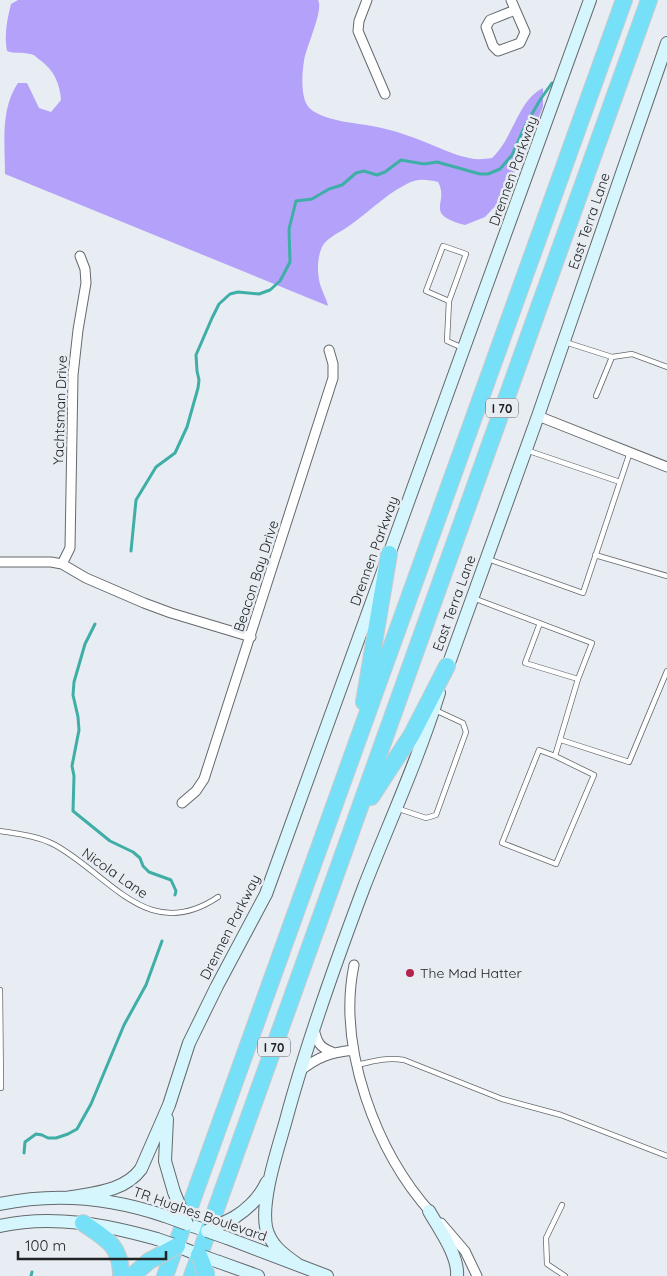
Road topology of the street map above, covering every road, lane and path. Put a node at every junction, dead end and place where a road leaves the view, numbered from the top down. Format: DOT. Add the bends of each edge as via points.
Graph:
graph roads {
  1 [pos="367,0"];
  2 [pos="511,0"];
  3 [pos="590,0"];
  4 [pos="624,0"];
  5 [pos="649,0"];
  6 [pos="515,10"];
  7 [pos="667,43"];
  8 [pos="385,94"];
  9 [pos="80,256"];
  10 [pos="449,301"];
  11 [pos="564,342"];
  12 [pos="464,348"];
  13 [pos="329,350"];
  14 [pos="612,357"];
  15 [pos="667,367"];
  16 [pos="596,396"];
  17 [pos="538,416"];
  18 [pos="526,450"];
  19 [pos="630,452"];
  20 [pos="667,467"];
  21 [pos="620,482"];
  22 [pos="389,554"];
  23 [pos="596,555"];
  24 [pos="486,558"];
  25 [pos="0,562"];
  26 [pos="62,564"];
  27 [pos="667,576"];
  28 [pos="472,598"];
  29 [pos="540,623"];
  30 [pos="250,637"];
  31 [pos="447,666"];
  32 [pos="667,671"];
  33 [pos="578,679"];
  34 [pos="434,709"];
  35 [pos="561,740"];
  36 [pos="356,749"];
  37 [pos="555,756"];
  38 [pos="182,803"];
  39 [pos="396,808"];
  40 [pos="357,817"];
  41 [pos="0,831"];
  42 [pos="218,897"];
  43 [pos="354,965"];
  44 [pos="0,990"];
  45 [pos="314,1029"];
  46 [pos="354,1050"];
  47 [pos="332,1052"];
  48 [pos="357,1065"];
  49 [pos="298,1073"];
  50 [pos="1,1088"];
  51 [pos="169,1104"];
  52 [pos="667,1156"];
  53 [pos="272,1173"];
  54 [pos="67,1198"];
  55 [pos="0,1204"];
  56 [pos="562,1205"];
  57 [pos="429,1211"];
  58 [pos="84,1223"];
  59 [pos="0,1226"];
  60 [pos="196,1231"];
  61 [pos="177,1246"];
  62 [pos="199,1255"];
  63 [pos="297,1264"];
  64 [pos="121,1276"];
  65 [pos="132,1276"];
  66 [pos="165,1276"];
  67 [pos="192,1276"];
  68 [pos="207,1276"];
  69 [pos="258,1276"];
  70 [pos="327,1276"];
  71 [pos="458,1276"];
  72 [pos="477,1276"];
  73 [pos="565,1276"];
  1 -- 8 [label="street" via="358,31"];
  2 -- 6 [label="street"];
  3 -- 12 [label="main road, Drennen Parkway"];
  4 -- 36 [label="highway, I 70"];
  5 -- 40 [label="highway, I 70"];
  6 -- 6 [label="street" via="525,32 520,43 498,51 486,27 490,20"];
  7 -- 11 [label="main road, East Terra Lane"];
  9 -- 26 [label="street, Yachtsman Drive" via="86,283 73,376 70,548"];
  10 -- 10 [label="lane" via="466,254 443,246 426,292"];
  10 -- 12 [label="lane" via="447,341"];
  11 -- 14 [label="lane"];
  11 -- 17 [label="main road, East Terra Lane"];
  12 -- 22 [label="main road, Drennen Parkway"];
  13 -- 30 [label="street, Beacon Bay Drive" via="333,378"];
  14 -- 15 [label="lane" via="632,354"];
  14 -- 16 [label="lane"];
  17 -- 18 [label="main road, East Terra Lane"];
  17 -- 19 [label="street"];
  18 -- 21 [label="lane"];
  18 -- 24 [label="main road, East Terra Lane"];
  19 -- 20 [label="street"];
  19 -- 21 [label="lane"];
  21 -- 23 [label="lane"];
  22 -- 36 [label="highway"];
  22 -- 51 [label="main road, Drennen Parkway" via="266,894 188,1043"];
  23 -- 24 [label="lane" via="583,593"];
  23 -- 27 [label="lane"];
  24 -- 28 [label="main road, East Terra Lane"];
  25 -- 26 [label="street"];
  26 -- 30 [label="street" via="104,586 171,613"];
  28 -- 29 [label="lane"];
  28 -- 31 [label="main road, East Terra Lane"];
  29 -- 33 [label="lane" via="592,643"];
  29 -- 33 [label="lane" via="525,663"];
  30 -- 38 [label="street, Beacon Bay Drive" via="204,779"];
  31 -- 34 [label="main road, East Terra Lane"];
  31 -- 40 [label="highway" via="411,736"];
  32 -- 35 [label="lane" via="629,762"];
  33 -- 35 [label="lane"];
  34 -- 39 [label="main road, East Terra Lane"];
  34 -- 39 [label="lane" via="463,723 466,732 436,815 426,818"];
  35 -- 37 [label="lane"];
  36 -- 66 [label="highway, I 70"];
  37 -- 37 [label="lane" via="539,750 502,843 556,864 594,775"];
  39 -- 45 [label="main road, East Terra Lane"];
  40 -- 67 [label="highway, I 70"];
  41 -- 42 [label="lane, Nicola Lane" via="27,835 54,845 121,894 146,908 164,912 190,911"];
  43 -- 46 [label="street" via="351,994"];
  44 -- 50 [label="lane"];
  45 -- 47 [label="street" via="321,1048"];
  45 -- 49 [label="main road, East Terra Lane"];
  46 -- 47 [label="street"];
  46 -- 48 [label="street"];
  47 -- 49 [label="street" via="313,1060"];
  48 -- 52 [label="lane" via="378,1059 404,1060 502,1099 561,1115"];
  48 -- 57 [label="street" via="383,1141 412,1190"];
  49 -- 53 [label="main road, East Terra Lane"];
  51 -- 54 [label="main road" via="135,1177 120,1187"];
  51 -- 60 [label="main road, bridge" via="165,1162 174,1192"];
  53 -- 60 [label="main road, bridge" via="264,1189 245,1211"];
  53 -- 63 [label="main road" via="265,1217 270,1240"];
  54 -- 55 [label="main road, TR Hughes Boulevard"];
  54 -- 60 [label="main road, TR Hughes Boulevard, bridge" via="118,1202 165,1216"];
  56 -- 73 [label="lane" via="546,1238 547,1264"];
  57 -- 71 [label="main road" via="454,1257"];
  57 -- 72 [label="street" via="465,1251"];
  58 -- 59 [label="main road" via="44,1221"];
  58 -- 61 [label="main road, bridge" via="128,1231"];
  58 -- 64 [label="highway" via="103,1235 115,1248"];
  60 -- 61 [label="highway"];
  60 -- 62 [label="highway"];
  60 -- 63 [label="main road, TR Hughes Boulevard, bridge" via="227,1238"];
  61 -- 62 [label="main road"];
  61 -- 65 [label="highway, bridge" via="149,1261"];
  62 -- 68 [label="highway, bridge"];
  62 -- 69 [label="main road, bridge"];
  63 -- 70 [label="main road, TR Hughes Boulevard"];
}
